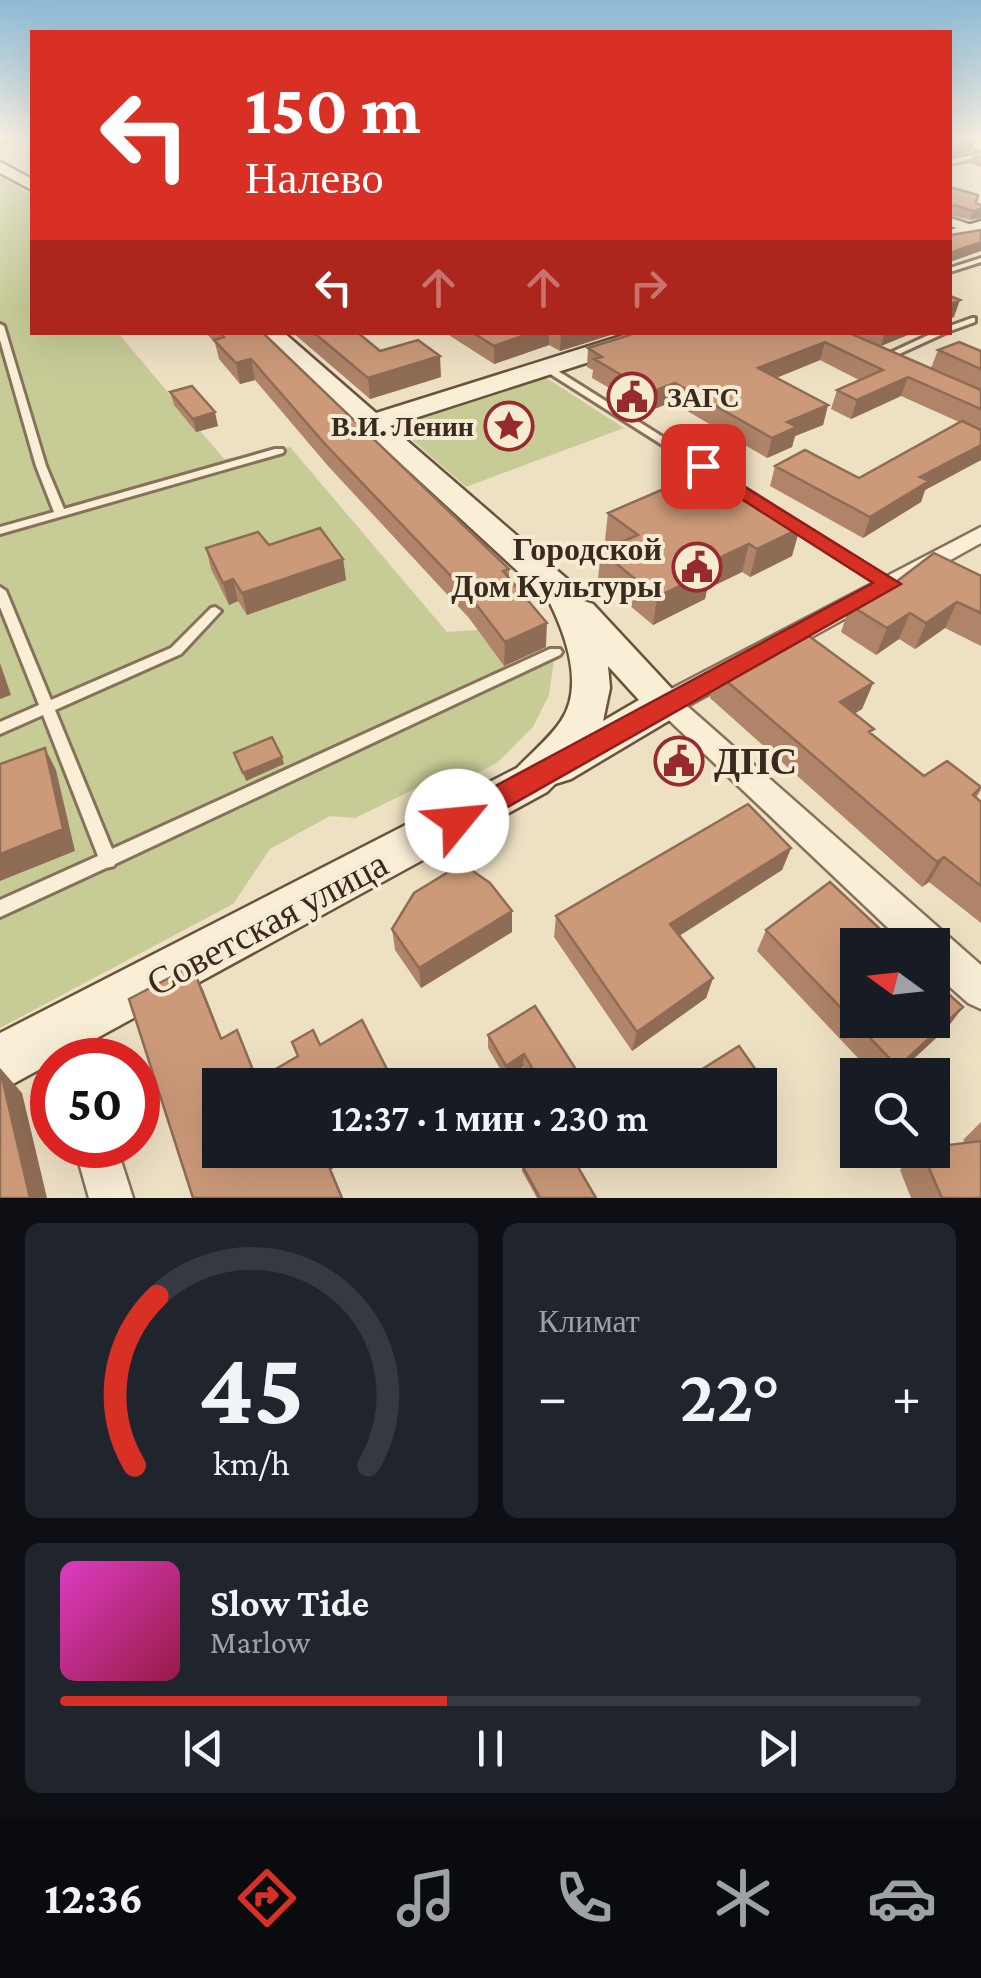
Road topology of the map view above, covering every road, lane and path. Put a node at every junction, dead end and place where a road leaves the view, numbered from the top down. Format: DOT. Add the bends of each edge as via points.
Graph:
graph roads {
  1 [pos="952,222"];
  2 [pos="978,229"];
  3 [pos="952,236"];
  4 [pos="981,260"];
  5 [pos="952,269"];
  6 [pos="972,320"];
  7 [pos="0,326"];
  8 [pos="952,329"];
  9 [pos="272,335"];
  10 [pos="650,335"];
  11 [pos="936,335"];
  12 [pos="884,358"];
  13 [pos="548,368"];
  14 [pos="371,423"];
  15 [pos="279,451"];
  16 [pos="60,514"];
  17 [pos="0,531"];
  18 [pos="981,534"];
  19 [pos="890,584"];
  20 [pos="0,591"];
  21 [pos="562,593"];
  22 [pos="215,612"];
  23 [pos="556,652"];
  24 [pos="666,704"];
  25 [pos="48,708"];
  26 [pos="0,728"];
  27 [pos="532,780"];
  28 [pos="108,861"];
  29 [pos="0,910"];
  30 [pos="913,928"];
  31 [pos="950,962"];
  32 [pos="981,990"];
  33 [pos="80,1038"];
  34 [pos="30,1056"];
  35 [pos="0,1063"];
  36 [pos="101,1168"];
  37 [pos="111,1198"];
  1 -- 2 [label="street"];
  2 -- 3 [label="main road"];
  4 -- 5 [label="lane"];
  6 -- 8 [label="lane"];
  7 -- 16 [label="lane"];
  9 -- 14 [label="main road"];
  10 -- 13 [label="main road"];
  11 -- 12 [label="lane"];
  13 -- 14 [label="main road"];
  13 -- 19 [label="lane"];
  14 -- 21 [label="main road"];
  15 -- 16 [label="lane"];
  16 -- 17 [label="lane"];
  18 -- 19 [label="street, Советская улица"];
  19 -- 24 [label="street, Советская улица"];
  20 -- 25 [label="lane"];
  21 -- 24 [label="main road"];
  21 -- 27 [label="main road, Советская улица" via="583,630 590,674 584,720"];
  22 -- 25 [label="lane" via="176,651"];
  23 -- 28 [label="lane"];
  24 -- 27 [label="main road, Советская улица"];
  24 -- 30 [label="street"];
  25 -- 26 [label="lane"];
  25 -- 28 [label="lane"];
  27 -- 33 [label="main road, Советская улица"];
  28 -- 29 [label="lane"];
  31 -- 32 [label="street"];
  34 -- 35 [label="main road, Советская улица"];
  36 -- 37 [label="street"];
}
